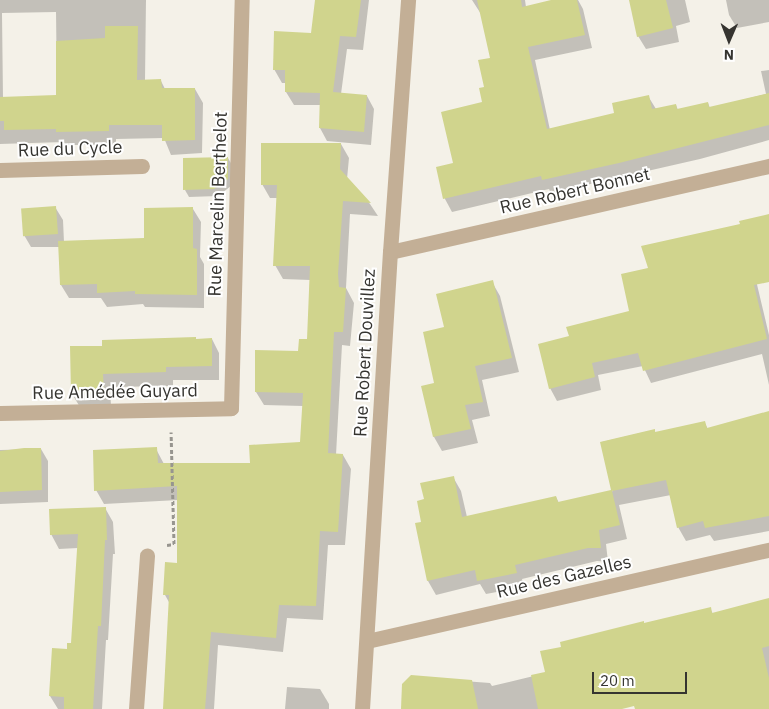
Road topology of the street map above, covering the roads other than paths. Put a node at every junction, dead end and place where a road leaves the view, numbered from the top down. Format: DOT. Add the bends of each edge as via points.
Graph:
graph roads {
  1 [pos="242,0"];
  2 [pos="408,0"];
  3 [pos="142,166"];
  4 [pos="769,166"];
  5 [pos="0,170"];
  6 [pos="390,252"];
  7 [pos="231,408"];
  8 [pos="0,413"];
  9 [pos="769,550"];
  10 [pos="147,555"];
  11 [pos="367,641"];
  12 [pos="136,709"];
  13 [pos="362,709"];
  1 -- 7 [label="street, Rue Marcelin Berthelot"];
  2 -- 6 [label="street, Rue Robert Douvillez"];
  3 -- 5 [label="street, Rue du Cycle"];
  4 -- 6 [label="street, Rue Robert Bonnet"];
  6 -- 11 [label="street, Rue Robert Douvillez"];
  7 -- 8 [label="street, Rue Amédée Guyard"];
  9 -- 11 [label="street, Rue des Gazelles"];
  10 -- 12 [label="street"];
  11 -- 13 [label="street, Rue Robert Douvillez"];
}
